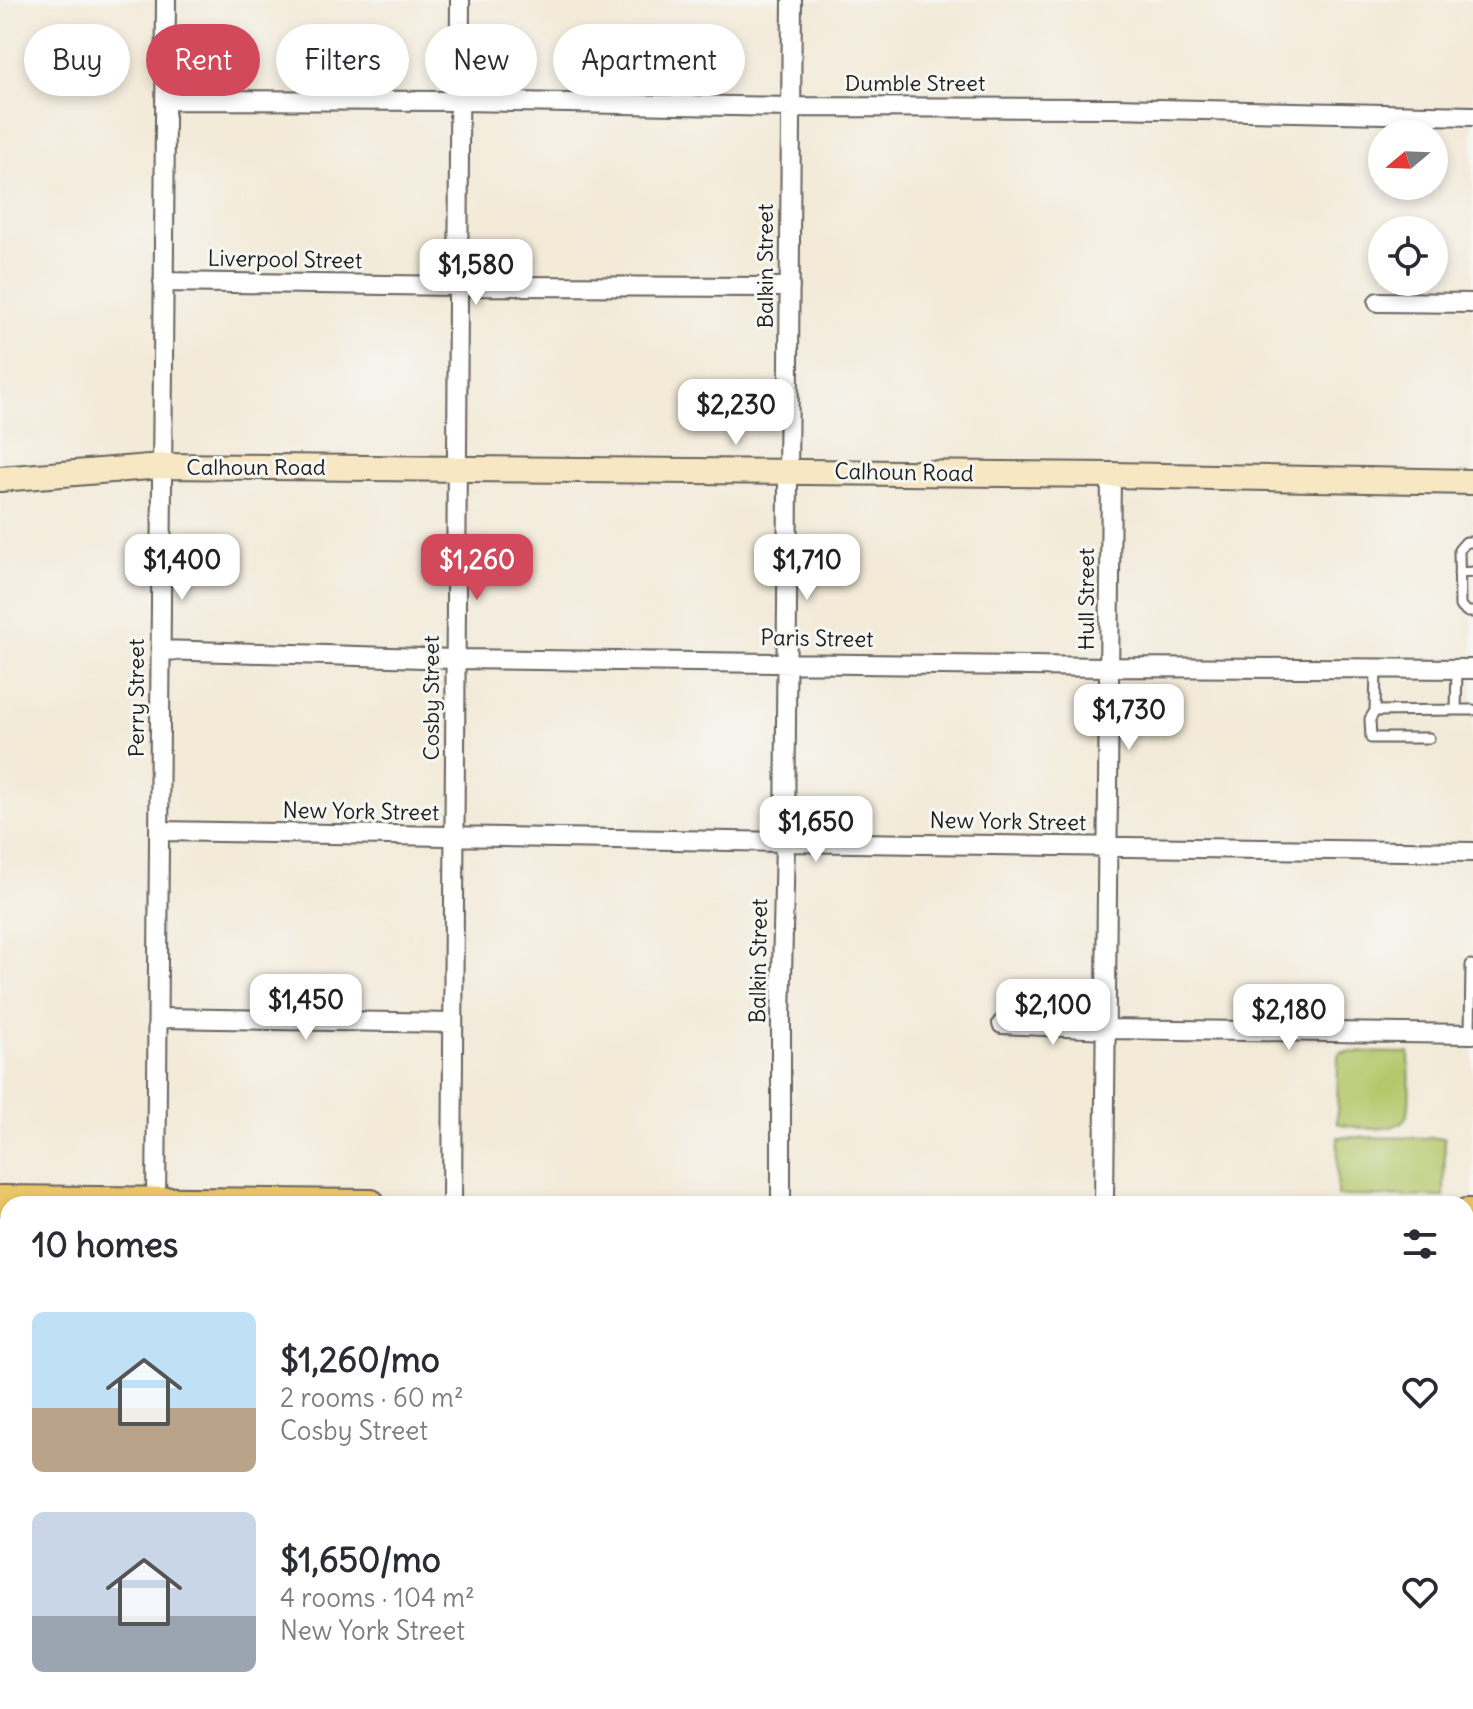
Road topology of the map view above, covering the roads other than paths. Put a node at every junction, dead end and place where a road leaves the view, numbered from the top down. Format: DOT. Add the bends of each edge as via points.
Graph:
graph roads {
  1 [pos="166,0"];
  2 [pos="460,0"];
  3 [pos="792,0"];
  4 [pos="165,100"];
  5 [pos="460,101"];
  6 [pos="790,107"];
  7 [pos="1473,116"];
  8 [pos="163,282"];
  9 [pos="458,286"];
  10 [pos="790,287"];
  11 [pos="1378,302"];
  12 [pos="1473,303"];
  13 [pos="162,466"];
  14 [pos="457,468"];
  15 [pos="787,471"];
  16 [pos="1111,475"];
  17 [pos="0,479"];
  18 [pos="1473,482"];
  19 [pos="1473,542"];
  20 [pos="1473,572"];
  21 [pos="1459,573"];
  22 [pos="1473,612"];
  23 [pos="161,650"];
  24 [pos="455,659"];
  25 [pos="785,662"];
  26 [pos="1109,667"];
  27 [pos="1376,668"];
  28 [pos="1465,668"];
  29 [pos="1456,710"];
  30 [pos="1473,710"];
  31 [pos="1375,711"];
  32 [pos="1429,738"];
  33 [pos="159,831"];
  34 [pos="454,837"];
  35 [pos="785,842"];
  36 [pos="1108,846"];
  37 [pos="1473,852"];
  38 [pos="1471,965"];
  39 [pos="159,1018"];
  40 [pos="453,1023"];
  41 [pos="1002,1024"];
  42 [pos="1107,1029"];
  43 [pos="1471,1034"];
  44 [pos="156,1196"];
  45 [pos="452,1196"];
  46 [pos="781,1196"];
  47 [pos="1104,1196"];
  1 -- 4 [label="street, Perry Street"];
  2 -- 5 [label="street, Cosby Street"];
  3 -- 6 [label="street, Balkin Street"];
  4 -- 5 [label="street, Dumble Street"];
  4 -- 8 [label="street, Perry Street"];
  5 -- 6 [label="street, Dumble Street"];
  5 -- 9 [label="street, Cosby Street"];
  6 -- 7 [label="street, Dumble Street"];
  6 -- 10 [label="street, Balkin Street"];
  8 -- 9 [label="street, Liverpool Street"];
  8 -- 13 [label="street, Perry Street"];
  9 -- 10 [label="street, Liverpool Street"];
  9 -- 14 [label="street, Cosby Street"];
  10 -- 15 [label="street, Balkin Street"];
  11 -- 12 [label="street"];
  13 -- 14 [label="street, Calhoun Road"];
  13 -- 17 [label="street, Calhoun Road"];
  13 -- 23 [label="street, Perry Street"];
  14 -- 15 [label="street, Calhoun Road"];
  14 -- 24 [label="street, Cosby Street"];
  15 -- 16 [label="street, Calhoun Road"];
  15 -- 25 [label="street, Balkin Street"];
  16 -- 18 [label="street, Calhoun Road"];
  16 -- 26 [label="street, Hull Street"];
  19 -- 21 [label="lane" via="1459,550"];
  20 -- 21 [label="lane"];
  21 -- 22 [label="lane" via="1460,606"];
  23 -- 24 [label="street, Paris Street"];
  23 -- 33 [label="street, Perry Street"];
  24 -- 25 [label="street, Paris Street"];
  24 -- 34 [label="street, Cosby Street"];
  25 -- 26 [label="street, Paris Street"];
  25 -- 35 [label="street, Balkin Street"];
  26 -- 27 [label="street, Paris Street"];
  26 -- 36 [label="street, Hull Street"];
  27 -- 28 [label="street, Paris Street"];
  27 -- 31 [label="lane"];
  28 -- 29 [label="lane"];
  29 -- 30 [label="lane"];
  29 -- 31 [label="lane"];
  31 -- 32 [label="lane" via="1371,738"];
  33 -- 34 [label="street, New York Street"];
  33 -- 39 [label="street, Perry Street"];
  34 -- 35 [label="street, New York Street"];
  34 -- 40 [label="street, Cosby Street"];
  35 -- 36 [label="street, New York Street"];
  35 -- 46 [label="street, Balkin Street"];
  36 -- 37 [label="street, New York Street"];
  36 -- 42 [label="street, Hull Street"];
  38 -- 43 [label="lane"];
  39 -- 40 [label="street"];
  39 -- 44 [label="street, Perry Street"];
  40 -- 45 [label="street, Cosby Street"];
  41 -- 42 [label="street"];
  42 -- 43 [label="street"];
  42 -- 47 [label="street, Hull Street"];
}
